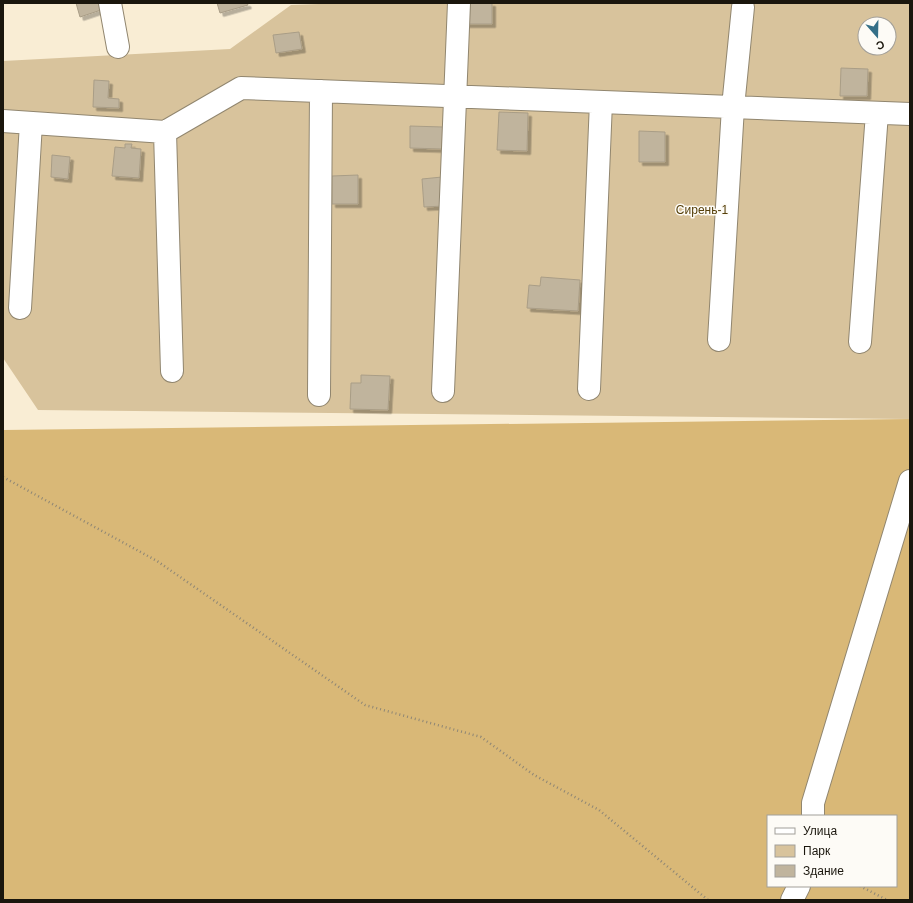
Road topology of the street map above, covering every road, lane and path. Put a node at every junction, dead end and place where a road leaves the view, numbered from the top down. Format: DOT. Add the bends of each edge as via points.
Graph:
graph roads {
  1 [pos="110,3"];
  2 [pos="459,3"];
  3 [pos="743,7"];
  4 [pos="118,47"];
  5 [pos="321,91"];
  6 [pos="456,96"];
  7 [pos="601,102"];
  8 [pos="733,107"];
  9 [pos="877,113"];
  10 [pos="910,114"];
  11 [pos="3,121"];
  12 [pos="31,123"];
  13 [pos="165,132"];
  14 [pos="20,308"];
  15 [pos="719,340"];
  16 [pos="860,342"];
  17 [pos="172,371"];
  18 [pos="589,388"];
  19 [pos="443,391"];
  20 [pos="319,395"];
  21 [pos="3,477"];
  22 [pos="910,481"];
  23 [pos="813,815"];
  24 [pos="798,887"];
  25 [pos="862,887"];
  26 [pos="708,900"];
  27 [pos="792,900"];
  28 [pos="887,900"];
  1 -- 4 [label="street"];
  2 -- 6 [label="street"];
  3 -- 8 [label="street"];
  5 -- 6 [label="street"];
  5 -- 13 [label="street" via="241,88"];
  5 -- 20 [label="street"];
  6 -- 7 [label="street"];
  6 -- 19 [label="street"];
  7 -- 8 [label="street"];
  7 -- 18 [label="street"];
  8 -- 9 [label="street"];
  8 -- 15 [label="street"];
  9 -- 10 [label="street"];
  9 -- 16 [label="street"];
  11 -- 12 [label="street"];
  12 -- 13 [label="street"];
  12 -- 14 [label="street"];
  13 -- 17 [label="street"];
  21 -- 26 [label="path" via="158,561 365,706 481,737 534,774 599,810"];
  22 -- 23 [label="street" via="814,803"];
  24 -- 27 [label="street"];
  25 -- 28 [label="path"];
}
